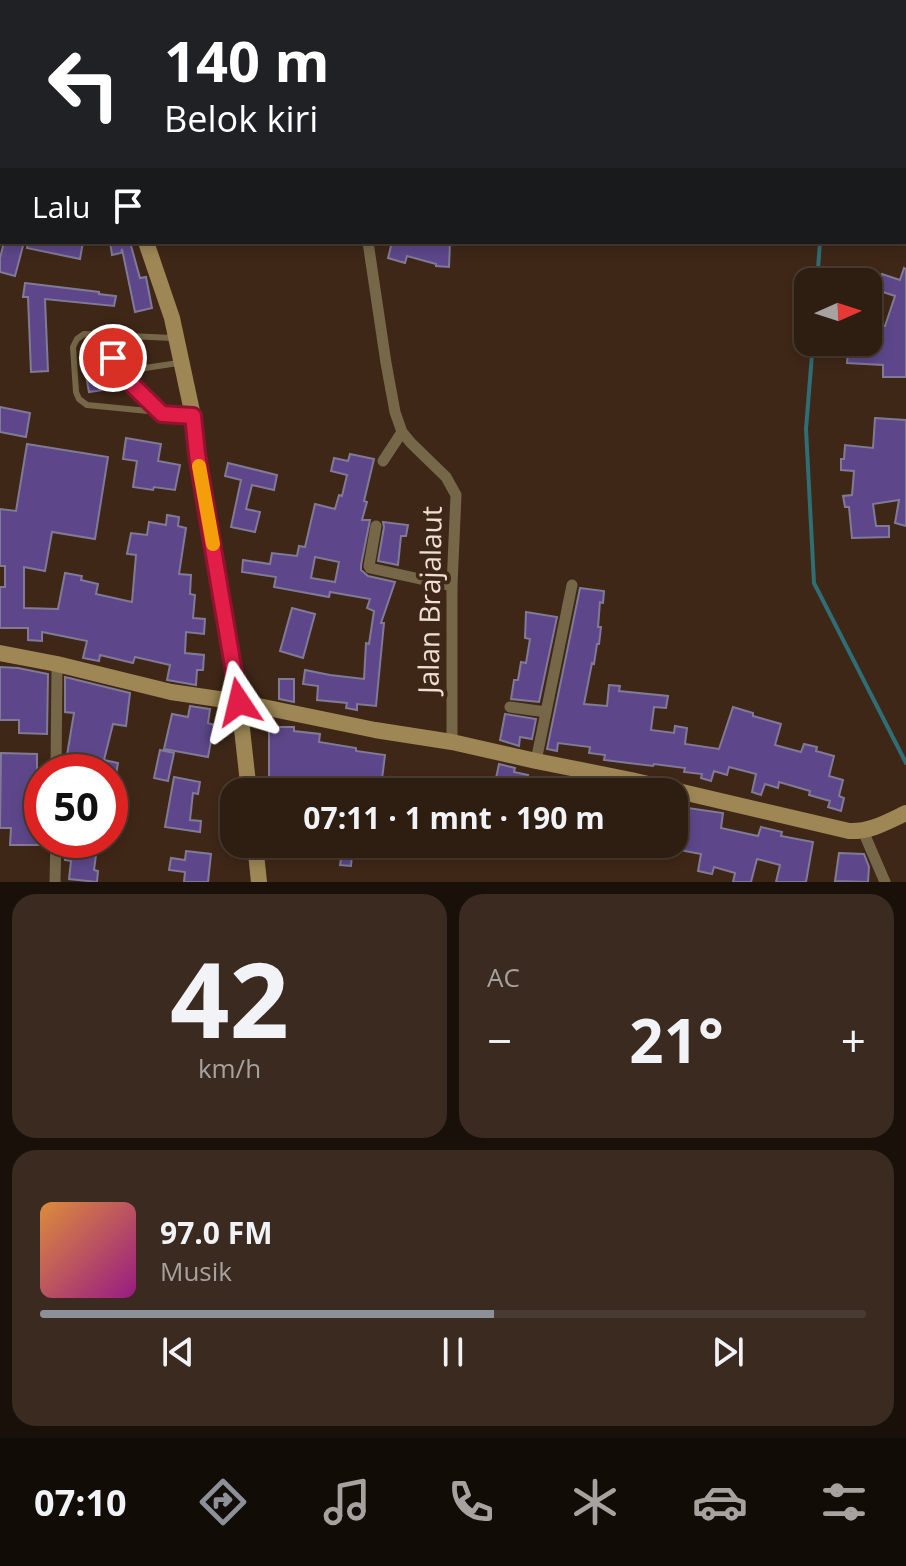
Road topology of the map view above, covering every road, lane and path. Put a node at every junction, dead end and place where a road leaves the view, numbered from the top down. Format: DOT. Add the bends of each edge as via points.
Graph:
graph roads {
  1 [pos="147,244"];
  2 [pos="368,244"];
  3 [pos="109,335"];
  4 [pos="177,338"];
  5 [pos="182,362"];
  6 [pos="119,372"];
  7 [pos="162,414"];
  8 [pos="193,416"];
  9 [pos="402,432"];
  10 [pos="383,461"];
  11 [pos="376,526"];
  12 [pos="572,585"];
  13 [pos="452,586"];
  14 [pos="0,653"];
  15 [pos="57,664"];
  16 [pos="239,702"];
  17 [pos="510,707"];
  18 [pos="546,712"];
  19 [pos="459,743"];
  20 [pos="56,754"];
  21 [pos="536,761"];
  22 [pos="247,778"];
  23 [pos="898,817"];
  24 [pos="868,830"];
  25 [pos="56,858"];
  26 [pos="256,858"];
  27 [pos="55,882"];
  28 [pos="259,882"];
  29 [pos="885,882"];
  1 -- 4 [label="street"];
  2 -- 9 [label="street, Jalan Brajalaut"];
  3 -- 4 [label="lane"];
  3 -- 6 [label="lane"];
  3 -- 7 [label="lane" via="84,334 73,347 79,399 87,405"];
  4 -- 5 [label="street"];
  5 -- 6 [label="lane"];
  5 -- 8 [label="street"];
  6 -- 7 [label="lane"];
  7 -- 8 [label="lane"];
  8 -- 16 [label="street"];
  9 -- 10 [label="street"];
  9 -- 13 [label="street, Jalan Brajalaut" via="446,477 456,495"];
  11 -- 13 [label="street" via="370,568"];
  12 -- 18 [label="street"];
  13 -- 19 [label="street, Jalan Brajalaut"];
  14 -- 15 [label="street"];
  15 -- 16 [label="street" via="171,692"];
  15 -- 20 [label="street"];
  16 -- 19 [label="street"];
  16 -- 22 [label="street"];
  17 -- 18 [label="street"];
  18 -- 21 [label="street"];
  19 -- 21 [label="street"];
  21 -- 24 [label="street" via="849,831"];
  23 -- 24 [label="street"];
  24 -- 29 [label="street"];
  25 -- 27 [label="street"];
  26 -- 28 [label="street"];
}
